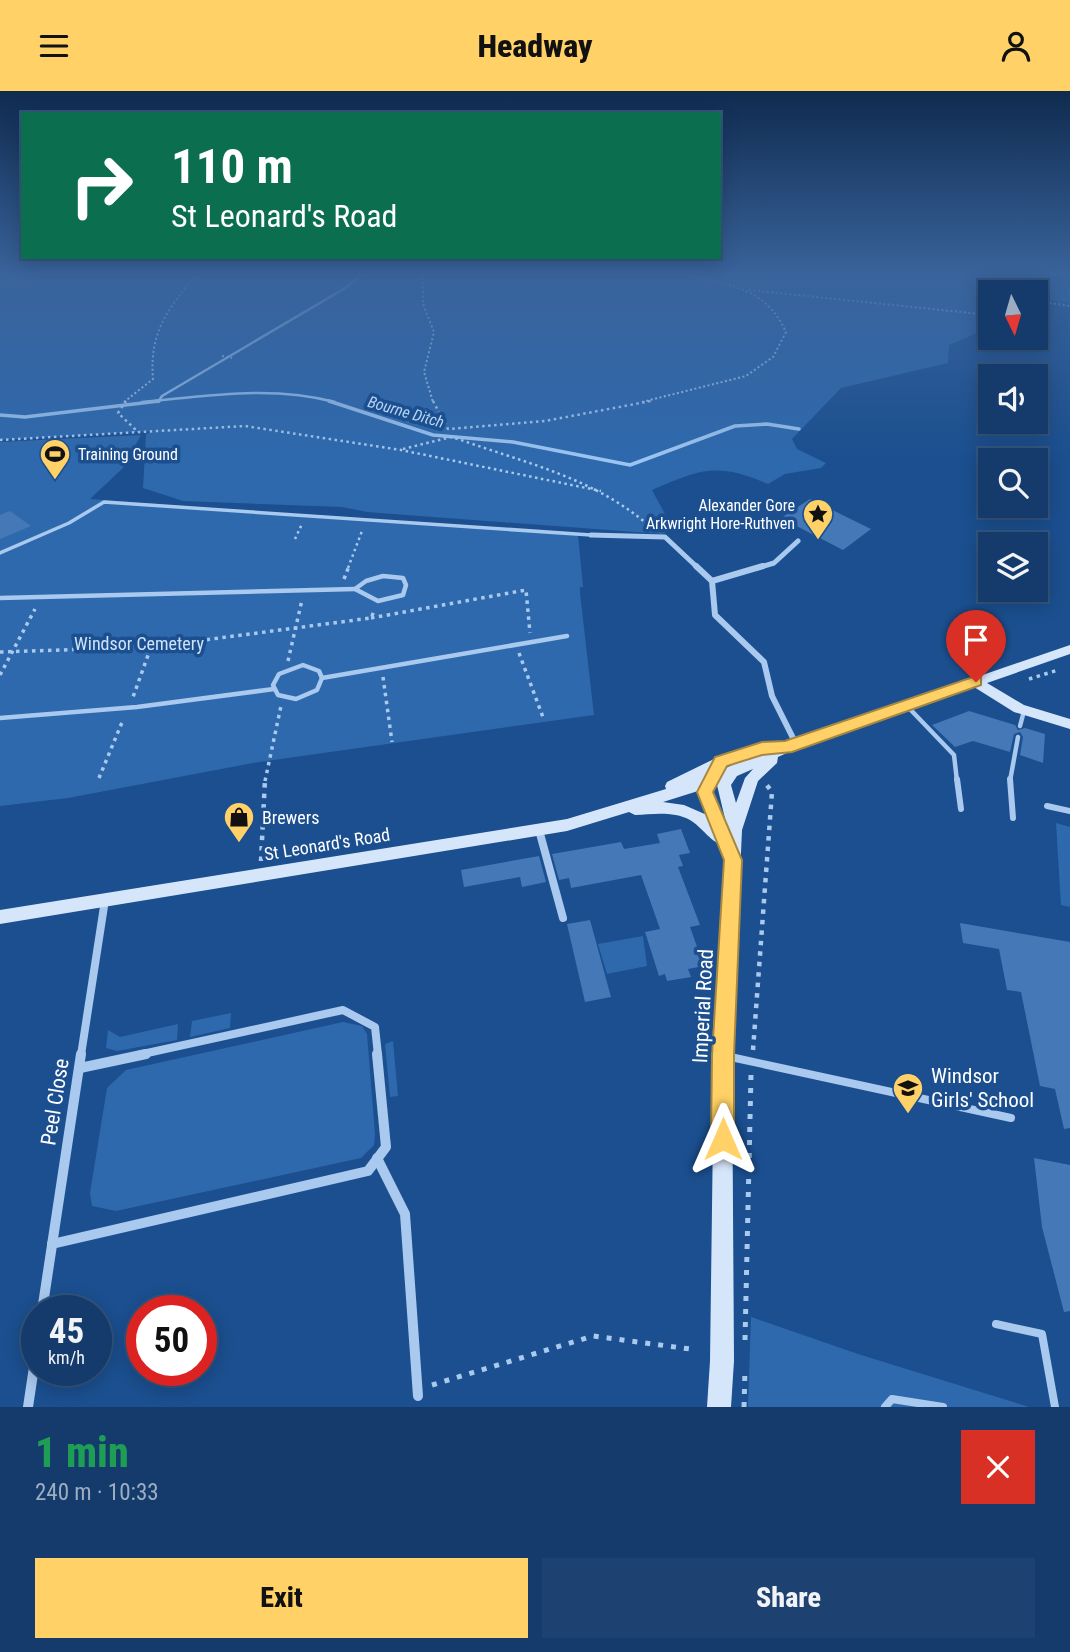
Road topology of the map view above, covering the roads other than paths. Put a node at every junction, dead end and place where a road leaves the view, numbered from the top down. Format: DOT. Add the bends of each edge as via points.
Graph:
graph roads {
  1 [pos="591,535"];
  2 [pos="798,541"];
  3 [pos="0,553"];
  4 [pos="712,581"];
  5 [pos="355,589"];
  6 [pos="0,598"];
  7 [pos="567,636"];
  8 [pos="1070,649"];
  9 [pos="322,678"];
  10 [pos="976,682"];
  11 [pos="274,689"];
  12 [pos="907,706"];
  13 [pos="1024,711"];
  14 [pos="0,718"];
  15 [pos="1070,724"];
  16 [pos="1020,726"];
  17 [pos="1018,737"];
  18 [pos="791,746"];
  19 [pos="726,768"];
  20 [pos="710,782"];
  21 [pos="657,797"];
  22 [pos="1047,806"];
  23 [pos="961,809"];
  24 [pos="613,811"];
  25 [pos="1070,811"];
  26 [pos="1013,818"];
  27 [pos="538,830"];
  28 [pos="729,835"];
  29 [pos="105,900"];
  30 [pos="0,917"];
  31 [pos="563,918"];
  32 [pos="723,1055"];
  33 [pos="80,1068"];
  34 [pos="1010,1118"];
  35 [pos="377,1158"];
  36 [pos="52,1244"];
  37 [pos="44,1295"];
  38 [pos="996,1324"];
  39 [pos="31,1386"];
  40 [pos="417,1393"];
  41 [pos="28,1407"];
  42 [pos="719,1407"];
  43 [pos="885,1407"];
  44 [pos="943,1407"];
  45 [pos="1055,1407"];
  1 -- 3 [label="lane" via="104,502"];
  1 -- 4 [label="street" via="665,537"];
  2 -- 4 [label="street" via="774,563"];
  4 -- 18 [label="street" via="715,615 764,663"];
  5 -- 5 [label="lane" via="376,576 402,578 406,585 403,595 392,601 377,602"];
  5 -- 6 [label="lane"];
  7 -- 9 [label="lane"];
  8 -- 10 [label="main road, St Leonard's Road"];
  9 -- 11 [label="lane" via="310,695 284,698"];
  9 -- 11 [label="lane" via="313,667 303,665 286,669 275,678"];
  10 -- 12 [label="main road, St Leonard's Road"];
  10 -- 13 [label="main road"];
  11 -- 14 [label="lane" via="129,708"];
  12 -- 18 [label="main road, St Leonard's Road"];
  12 -- 23 [label="lane" via="954,755"];
  13 -- 15 [label="main road"];
  13 -- 16 [label="lane"];
  17 -- 26 [label="lane" via="1010,778"];
  18 -- 19 [label="main road, St Leonard's Road"];
  18 -- 28 [label="main road" via="756,773"];
  19 -- 20 [label="main road"];
  19 -- 21 [label="main road, St Leonard's Road" via="672,786"];
  19 -- 28 [label="main road, Imperial Road"];
  20 -- 21 [label="main road, St Leonard's Road"];
  20 -- 28 [label="main road, Imperial Road" via="705,792"];
  21 -- 24 [label="main road, St Leonard's Road"];
  22 -- 25 [label="lane"];
  24 -- 27 [label="main road, St Leonard's Road"];
  24 -- 28 [label="main road, Imperial Road" via="677,808 693,812"];
  27 -- 29 [label="main road, St Leonard's Road"];
  27 -- 31 [label="street"];
  28 -- 32 [label="main road, Imperial Road" via="733,860"];
  29 -- 30 [label="main road, St Leonard's Road"];
  29 -- 33 [label="street, Peel Close"];
  32 -- 34 [label="lane"];
  32 -- 42 [label="main road, Imperial Road"];
  33 -- 35 [label="street" via="343,1010 375,1027 386,1147"];
  33 -- 36 [label="street, Peel Close"];
  35 -- 36 [label="street" via="368,1171"];
  35 -- 40 [label="street" via="405,1215"];
  36 -- 37 [label="street, Peel Close"];
  38 -- 45 [label="lane" via="1042,1334"];
  39 -- 41 [label="street"];
  43 -- 44 [label="lane" via="892,1399"];
}
